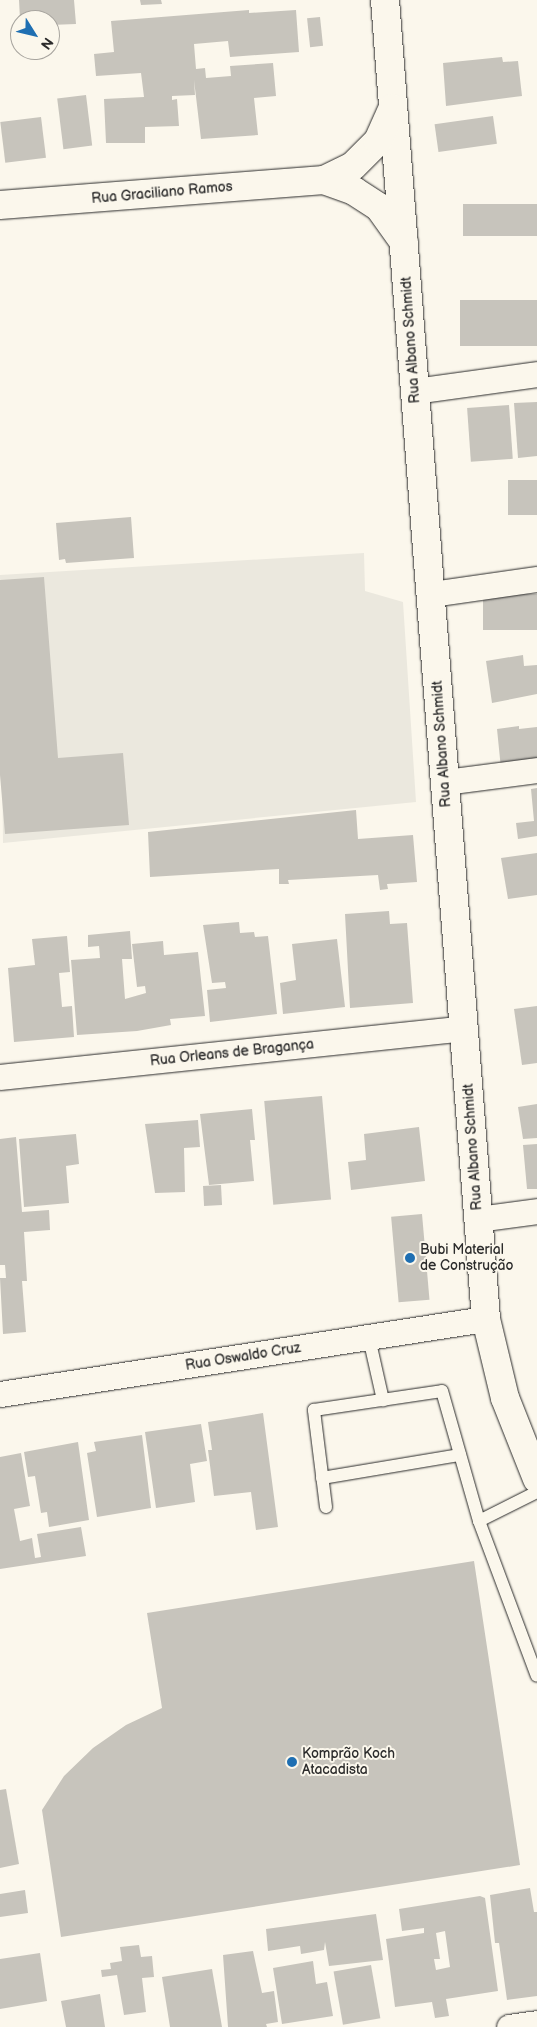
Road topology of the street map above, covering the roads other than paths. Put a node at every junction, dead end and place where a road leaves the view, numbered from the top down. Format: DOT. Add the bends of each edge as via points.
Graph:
graph roads {
  1 [pos="385,0"];
  2 [pos="394,106"];
  3 [pos="324,180"];
  4 [pos="0,205"];
  5 [pos="404,242"];
  6 [pos="537,374"];
  7 [pos="415,391"];
  8 [pos="537,580"];
  9 [pos="431,594"];
  10 [pos="537,770"];
  11 [pos="445,782"];
  12 [pos="464,1028"];
  13 [pos="0,1077"];
  14 [pos="537,1211"];
  15 [pos="478,1219"];
  16 [pos="486,1319"];
  17 [pos="368,1338"];
  18 [pos="0,1394"];
  19 [pos="383,1400"];
  20 [pos="460,1455"];
  21 [pos="322,1478"];
  22 [pos="537,1479"];
  23 [pos="537,1492"];
  24 [pos="326,1507"];
  25 [pos="479,1521"];
  26 [pos="537,1676"];
  27 [pos="537,2023"];
  28 [pos="509,2027"];
  1 -- 2 [label="main road, Rua Albano Schmidt"];
  2 -- 3 [label="main road, Rua Graciliano Ramos" via="378,141 353,166"];
  2 -- 5 [label="main road, Rua Albano Schmidt"];
  3 -- 4 [label="main road, Rua Graciliano Ramos"];
  3 -- 5 [label="main road, Rua Graciliano Ramos" via="354,191 379,207"];
  5 -- 7 [label="main road, Rua Albano Schmidt"];
  6 -- 7 [label="street"];
  7 -- 9 [label="main road, Rua Albano Schmidt"];
  8 -- 9 [label="street"];
  9 -- 11 [label="main road, Rua Albano Schmidt"];
  10 -- 11 [label="street"];
  11 -- 12 [label="main road, Rua Albano Schmidt"];
  12 -- 13 [label="street, Rua Orleans de Bragança"];
  12 -- 15 [label="main road, Rua Albano Schmidt"];
  14 -- 15 [label="street"];
  15 -- 16 [label="main road, Rua Albano Schmidt"];
  16 -- 17 [label="street, Rua Oswaldo Cruz"];
  16 -- 22 [label="main road, Rua Albano Schmidt" via="505,1398"];
  17 -- 18 [label="street, Rua Oswaldo Cruz"];
  17 -- 19 [label="lane"];
  19 -- 20 [label="lane" via="442,1391"];
  19 -- 21 [label="lane" via="314,1410"];
  20 -- 21 [label="lane"];
  20 -- 25 [label="lane"];
  21 -- 24 [label="lane"];
  23 -- 25 [label="lane"];
  25 -- 26 [label="lane"];
  27 -- 28 [label="street"];
}
